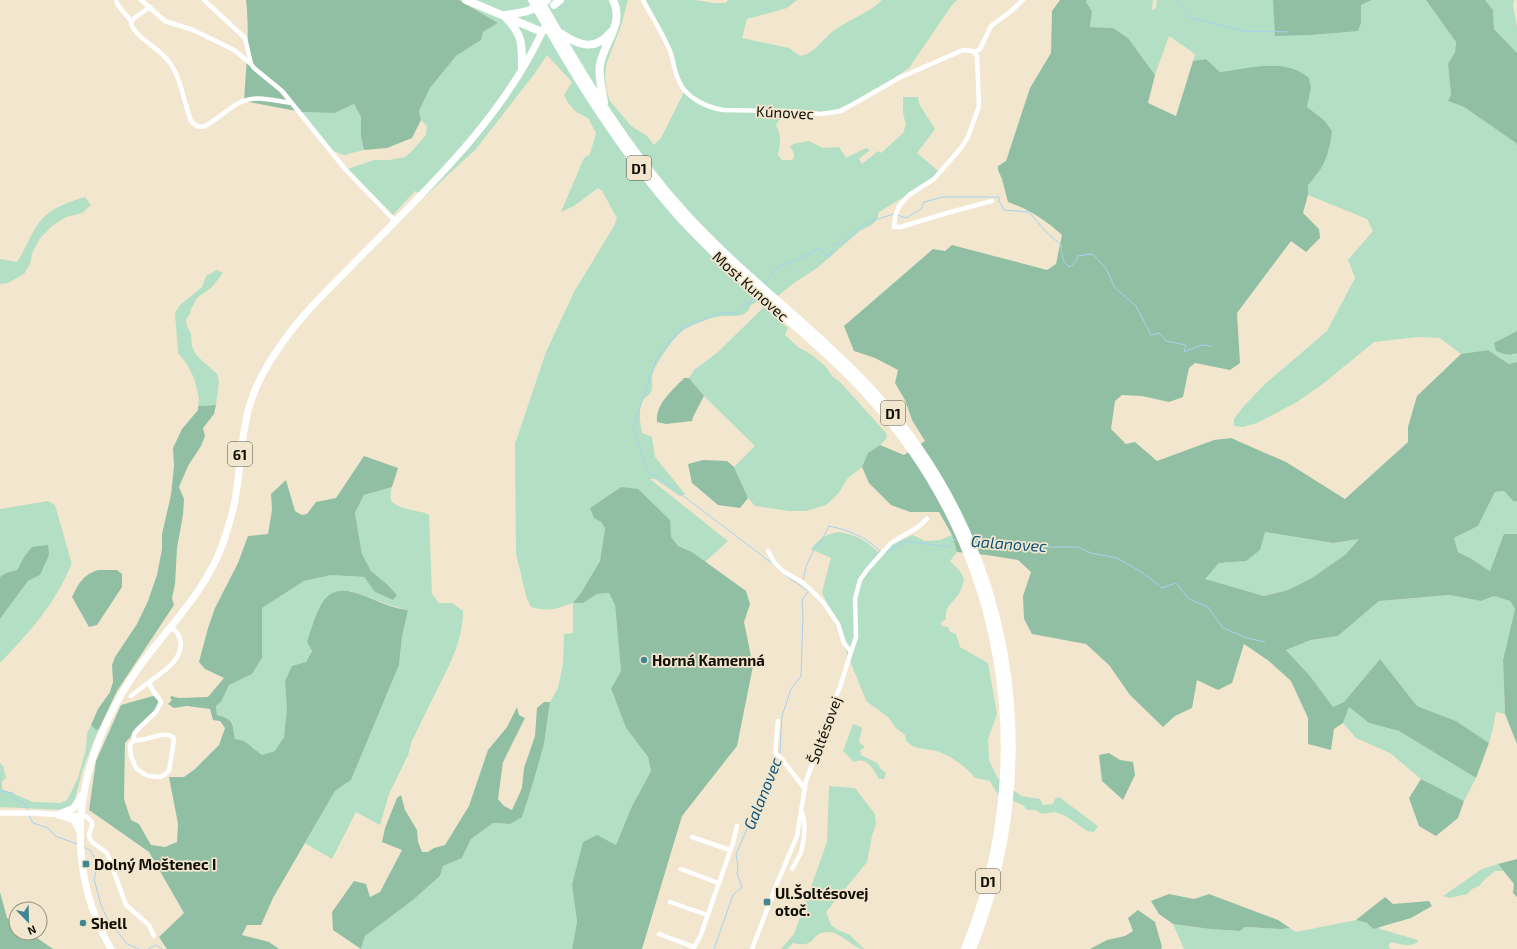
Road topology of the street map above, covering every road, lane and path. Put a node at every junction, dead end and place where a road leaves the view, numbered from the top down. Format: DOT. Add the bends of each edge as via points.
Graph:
graph roads {
  1 [pos="116,0"];
  2 [pos="141,0"];
  3 [pos="204,0"];
  4 [pos="466,0"];
  5 [pos="532,0"];
  6 [pos="540,0"];
  7 [pos="613,0"];
  8 [pos="643,0"];
  9 [pos="1023,0"];
  10 [pos="554,1"];
  11 [pos="150,7"];
  12 [pos="502,15"];
  13 [pos="131,21"];
  14 [pos="614,28"];
  15 [pos="558,31"];
  16 [pos="542,32"];
  17 [pos="975,52"];
  18 [pos="251,64"];
  19 [pos="522,68"];
  20 [pos="587,87"];
  21 [pos="292,103"];
  22 [pos="605,108"];
  23 [pos="992,201"];
  24 [pos="395,221"];
  25 [pos="704,238"];
  26 [pos="928,519"];
  27 [pos="768,551"];
  28 [pos="171,627"];
  29 [pos="851,652"];
  30 [pos="149,682"];
  31 [pos="131,696"];
  32 [pos="778,721"];
  33 [pos="134,740"];
  34 [pos="805,789"];
  35 [pos="84,791"];
  36 [pos="801,810"];
  37 [pos="1005,812"];
  38 [pos="0,813"];
  39 [pos="59,814"];
  40 [pos="81,816"];
  41 [pos="737,826"];
  42 [pos="80,832"];
  43 [pos="692,837"];
  44 [pos="730,850"];
  45 [pos="681,869"];
  46 [pos="792,869"];
  47 [pos="718,883"];
  48 [pos="670,902"];
  49 [pos="707,915"];
  50 [pos="659,934"];
  51 [pos="154,936"];
  52 [pos="693,948"];
  53 [pos="111,949"];
  54 [pos="752,949"];
  55 [pos="965,949"];
  56 [pos="972,949"];
  1 -- 13 [label="street"];
  2 -- 11 [label="street"];
  3 -- 18 [label="street" via="245,38"];
  4 -- 12 [label="highway"];
  5 -- 20 [label="highway, D1"];
  6 -- 15 [label="highway, D1"];
  7 -- 14 [label="highway" via="617,14"];
  8 -- 17 [label="street, Kúnovec" via="671,52 682,86 701,103 714,109 821,114 841,111 899,78 955,53 963,50"];
  9 -- 17 [label="street" via="991,26 980,49"];
  10 -- 12 [label="highway" via="529,11"];
  10 -- 16 [label="main road, 61"];
  11 -- 13 [label="street"];
  11 -- 18 [label="street" via="165,21 200,33 234,50"];
  12 -- 16 [label="highway"];
  12 -- 19 [label="highway" via="514,26 520,38"];
  13 -- 21 [label="street" via="132,27 170,63 178,79 191,121 195,125 205,126 238,103 250,99"];
  14 -- 15 [label="highway" via="603,39 588,45 574,42"];
  14 -- 22 [label="highway" via="602,55 600,69"];
  15 -- 20 [label="highway, D1"];
  16 -- 19 [label="main road, 61"];
  17 -- 23 [label="street" via="979,106 968,137 934,179 909,195 899,206 894,227"];
  18 -- 21 [label="street"];
  19 -- 24 [label="main road, 61" via="477,134"];
  20 -- 22 [label="highway, D1"];
  20 -- 25 [label="highway, D1" via="613,132 643,173 673,210"];
  21 -- 24 [label="street" via="345,169"];
  22 -- 25 [label="highway, D1" via="631,146"];
  24 -- 28 [label="main road, 61" via="315,304 283,341 261,375 250,403 232,517 222,548 204,583"];
  25 -- 37 [label="highway, Most Kunovec / D1" via="749,286 848,364 873,390 902,424 948,496 985,580 1008,677 1011,715"];
  26 -- 29 [label="street" via="891,543 860,580 855,599 856,637"];
  27 -- 29 [label="street" via="784,572 802,582 824,603 838,624 844,643"];
  28 -- 30 [label="street" via="178,634 182,645 177,658"];
  28 -- 35 [label="main road, 61" via="136,672 111,713 100,735"];
  29 -- 34 [label="street, Šoltésovej" via="828,714"];
  30 -- 31 [label="street"];
  30 -- 33 [label="street" via="161,702 156,712 134,734"];
  32 -- 34 [label="street" via="774,753"];
  33 -- 33 [label="street" via="129,750 139,771 154,777 160,777 169,771 173,737 166,734 142,741"];
  34 -- 36 [label="street, Šoltésovej"];
  35 -- 39 [label="main road" via="74,808"];
  35 -- 40 [label="main road, 61"];
  36 -- 46 [label="street, Šoltésovej" via="804,815 802,850"];
  36 -- 54 [label="street, Šoltésovej" via="797,836"];
  37 -- 55 [label="highway, D1" via="987,886"];
  37 -- 56 [label="highway, D1" via="997,874"];
  38 -- 39 [label="street"];
  39 -- 40 [label="street"];
  39 -- 42 [label="main road" via="74,820"];
  40 -- 42 [label="main road, 61"];
  40 -- 51 [label="street" via="86,816 92,822 90,839 107,853 126,905 149,925"];
  41 -- 44 [label="street"];
  42 -- 53 [label="main road, 61" via="84,879 90,902"];
  43 -- 44 [label="street"];
  44 -- 47 [label="street"];
  45 -- 47 [label="street"];
  47 -- 49 [label="street"];
  48 -- 49 [label="street"];
  49 -- 52 [label="street" via="700,937"];
  50 -- 52 [label="street"];
}
